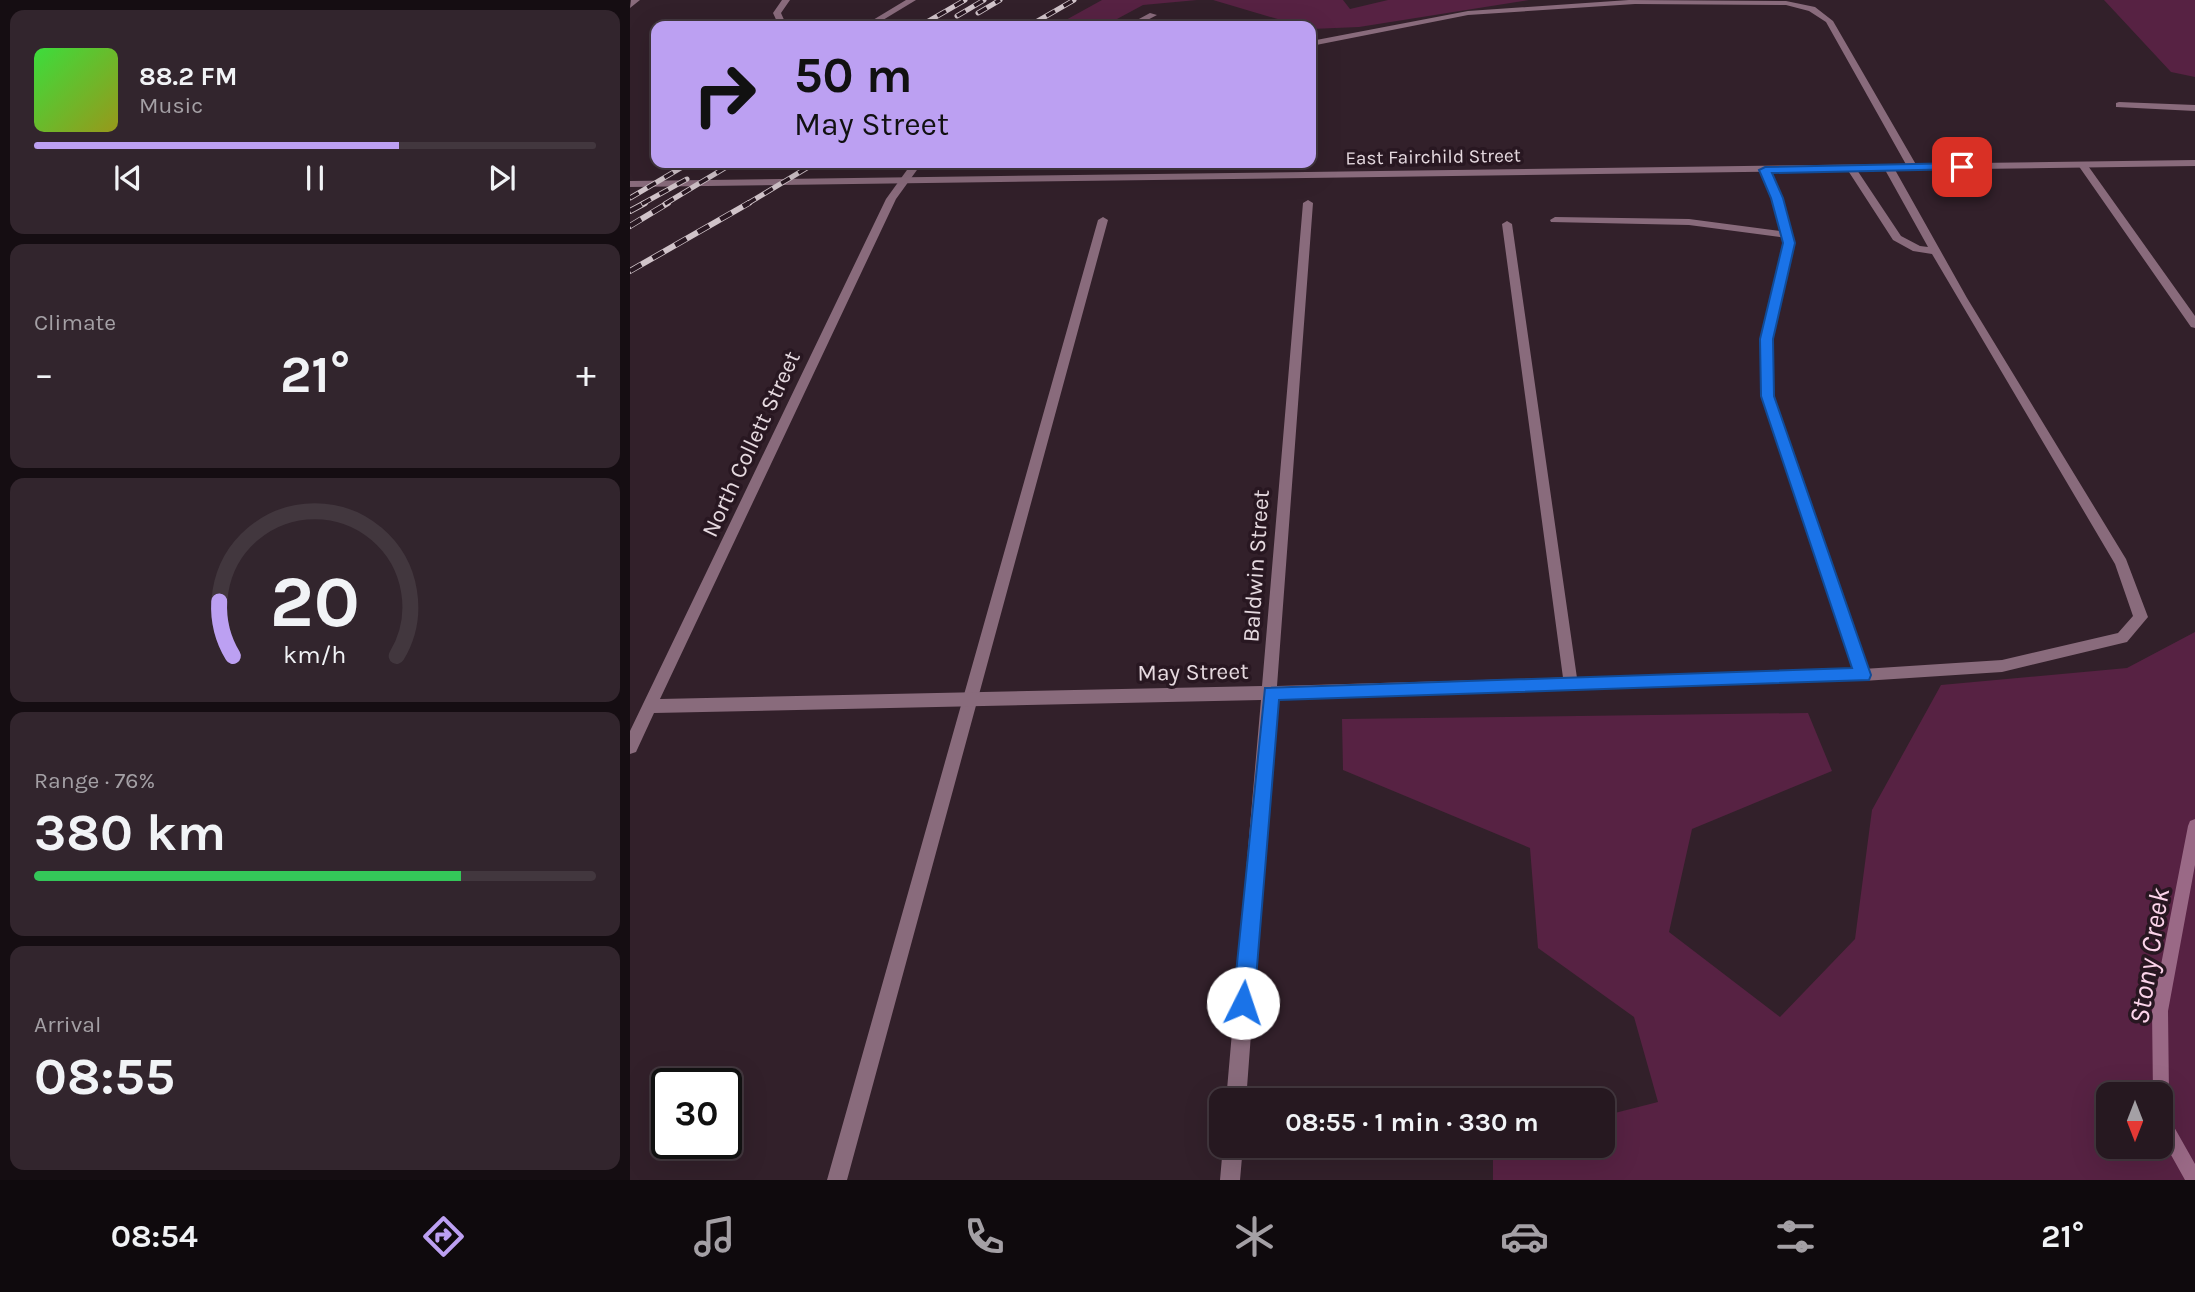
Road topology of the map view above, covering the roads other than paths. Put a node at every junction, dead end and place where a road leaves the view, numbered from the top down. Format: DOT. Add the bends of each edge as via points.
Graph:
graph roads {
  1 [pos="636,0"];
  2 [pos="786,0"];
  3 [pos="912,0"];
  4 [pos="630,6"];
  5 [pos="1153,15"];
  6 [pos="781,21"];
  7 [pos="876,21"];
  8 [pos="1140,21"];
  9 [pos="1316,43"];
  10 [pos="2119,104"];
  11 [pos="2195,108"];
  12 [pos="2195,163"];
  13 [pos="2083,165"];
  14 [pos="1913,167"];
  15 [pos="913,168"];
  16 [pos="1889,168"];
  17 [pos="1852,169"];
  18 [pos="1765,170"];
  19 [pos="630,184"];
  20 [pos="1308,203"];
  21 [pos="1103,220"];
  22 [pos="1555,220"];
  23 [pos="1507,224"];
  24 [pos="1787,235"];
  25 [pos="1937,252"];
  26 [pos="2195,324"];
  27 [pos="1863,675"];
  28 [pos="1572,685"];
  29 [pos="1271,693"];
  30 [pos="972,699"];
  31 [pos="650,706"];
  32 [pos="630,747"];
  33 [pos="1237,1088"];
  34 [pos="1232,1158"];
  35 [pos="837,1180"];
  36 [pos="1230,1180"];
  1 -- 4 [label="street"];
  2 -- 6 [label="street" via="777,13"];
  3 -- 7 [label="street"];
  5 -- 8 [label="street"];
  9 -- 14 [label="street" via="1468,13 1635,2 1786,3 1812,9 1829,21"];
  10 -- 11 [label="street"];
  12 -- 13 [label="street, East Fairchild Street"];
  13 -- 14 [label="street, East Fairchild Street"];
  13 -- 26 [label="street"];
  14 -- 16 [label="street, East Fairchild Street"];
  15 -- 31 [label="street, North Collett Street" via="891,199"];
  16 -- 17 [label="street, East Fairchild Street"];
  16 -- 25 [label="street"];
  17 -- 18 [label="street, East Fairchild Street"];
  17 -- 25 [label="street" via="1897,238 1917,249"];
  18 -- 19 [label="street, East Fairchild Street"];
  18 -- 24 [label="street"];
  20 -- 29 [label="street, Baldwin Street"];
  21 -- 30 [label="street"];
  22 -- 24 [label="street" via="1689,222"];
  23 -- 28 [label="street"];
  24 -- 27 [label="street" via="1789,243 1766,339 1768,396"];
  25 -- 27 [label="street, May Street" via="2121,563 2141,617 2122,638 2002,666"];
  27 -- 28 [label="street, May Street"];
  28 -- 29 [label="street, May Street"];
  29 -- 30 [label="street, May Street"];
  29 -- 33 [label="street, Baldwin Street"];
  30 -- 31 [label="street, May Street"];
  30 -- 35 [label="street"];
  31 -- 32 [label="street, North Collett Street"];
  34 -- 36 [label="street"];
}
